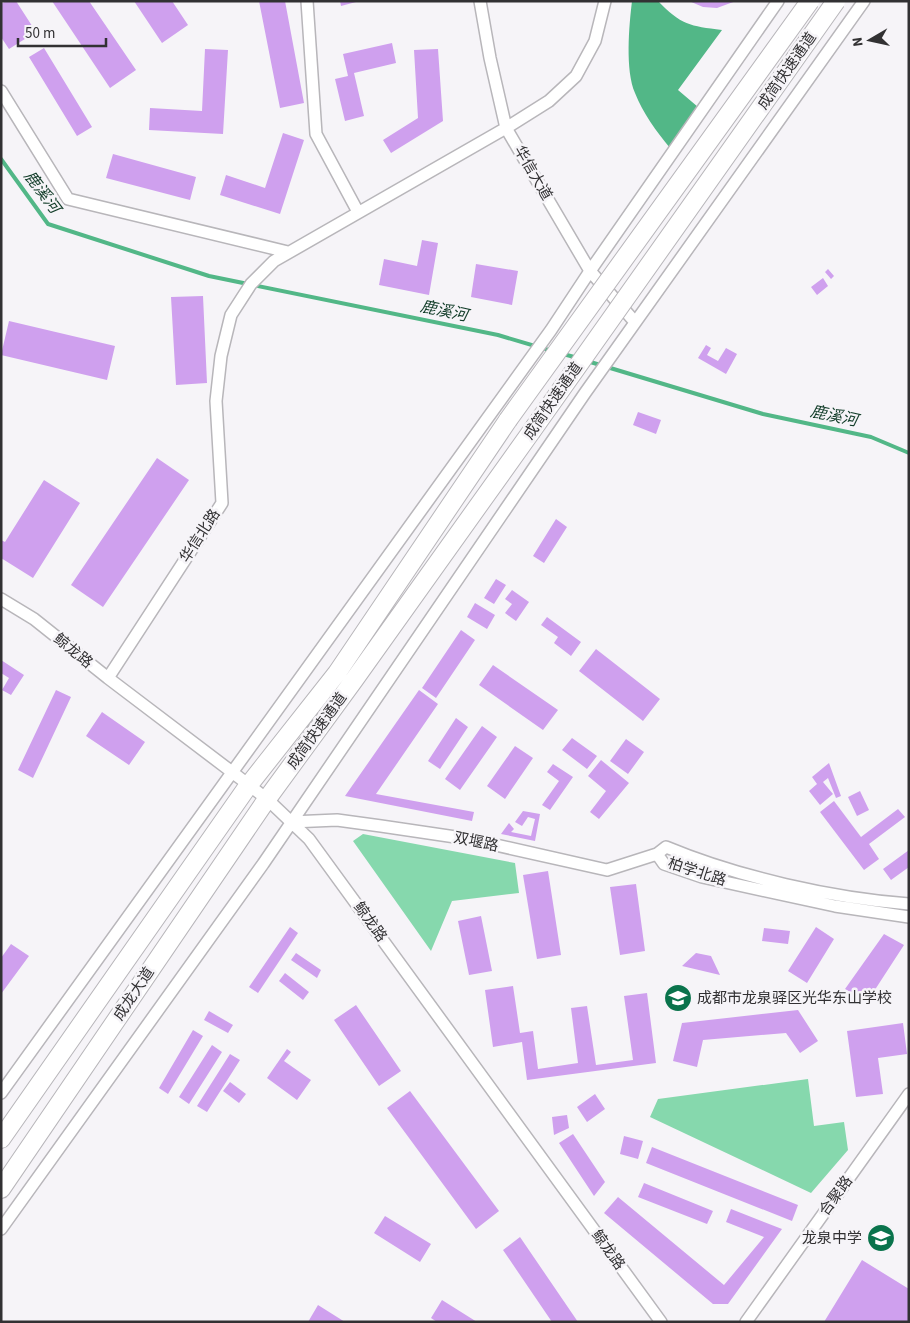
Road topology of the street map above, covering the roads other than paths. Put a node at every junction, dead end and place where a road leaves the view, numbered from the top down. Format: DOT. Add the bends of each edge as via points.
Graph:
graph roads {
  1 [pos="307,1"];
  2 [pos="480,1"];
  3 [pos="605,1"];
  4 [pos="778,1"];
  5 [pos="810,1"];
  6 [pos="836,1"];
  7 [pos="864,1"];
  8 [pos="1,91"];
  9 [pos="506,128"];
  10 [pos="358,212"];
  11 [pos="288,252"];
  12 [pos="590,271"];
  13 [pos="635,322"];
  14 [pos="1,598"];
  15 [pos="108,678"];
  16 [pos="232,772"];
  17 [pos="248,786"];
  18 [pos="266,799"];
  19 [pos="291,822"];
  20 [pos="657,854"];
  21 [pos="909,904"];
  22 [pos="909,917"];
  23 [pos="1,1093"];
  24 [pos="909,1094"];
  25 [pos="1,1139"];
  26 [pos="1,1189"];
  27 [pos="1,1229"];
  28 [pos="661,1322"];
  29 [pos="746,1322"];
  1 -- 10 [label="street" via="316,134"];
  2 -- 9 [label="street, 华信大道"];
  3 -- 9 [label="street, 华信北路" via="595,41 576,76 549,101"];
  4 -- 12 [label="street"];
  5 -- 17 [label="highway, 成简快速通道, bridge" via="508,420 337,673"];
  6 -- 18 [label="highway, 成简快速通道, bridge"];
  7 -- 13 [label="street"];
  8 -- 11 [label="street" via="68,199"];
  9 -- 10 [label="street, 华信北路"];
  9 -- 12 [label="street, 华信大道"];
  10 -- 11 [label="street, 华信北路"];
  11 -- 15 [label="street, 华信北路" via="251,284 231,315 221,356 216,401 222,503"];
  12 -- 13 [label="street, 华信大道"];
  12 -- 16 [label="street" via="551,330"];
  13 -- 19 [label="street"];
  14 -- 15 [label="street, 鲸龙路" via="34,619"];
  15 -- 16 [label="street, 鲸龙路"];
  16 -- 17 [label="street, 鲸龙路"];
  16 -- 23 [label="street"];
  17 -- 18 [label="street, 鲸龙路"];
  17 -- 25 [label="highway, 成龙大道"];
  18 -- 19 [label="street, 鲸龙路"];
  18 -- 26 [label="highway, 成龙大道"];
  19 -- 20 [label="street, 双堰路" via="337,820 469,839 607,870"];
  19 -- 27 [label="street"];
  19 -- 28 [label="street, 鲸龙路" via="309,839"];
  20 -- 21 [label="street, 柏学北路" via="666,847 776,882"];
  20 -- 22 [label="street, 柏学北路" via="664,864 702,877 835,906"];
  24 -- 29 [label="street, 合聚路"];
}
